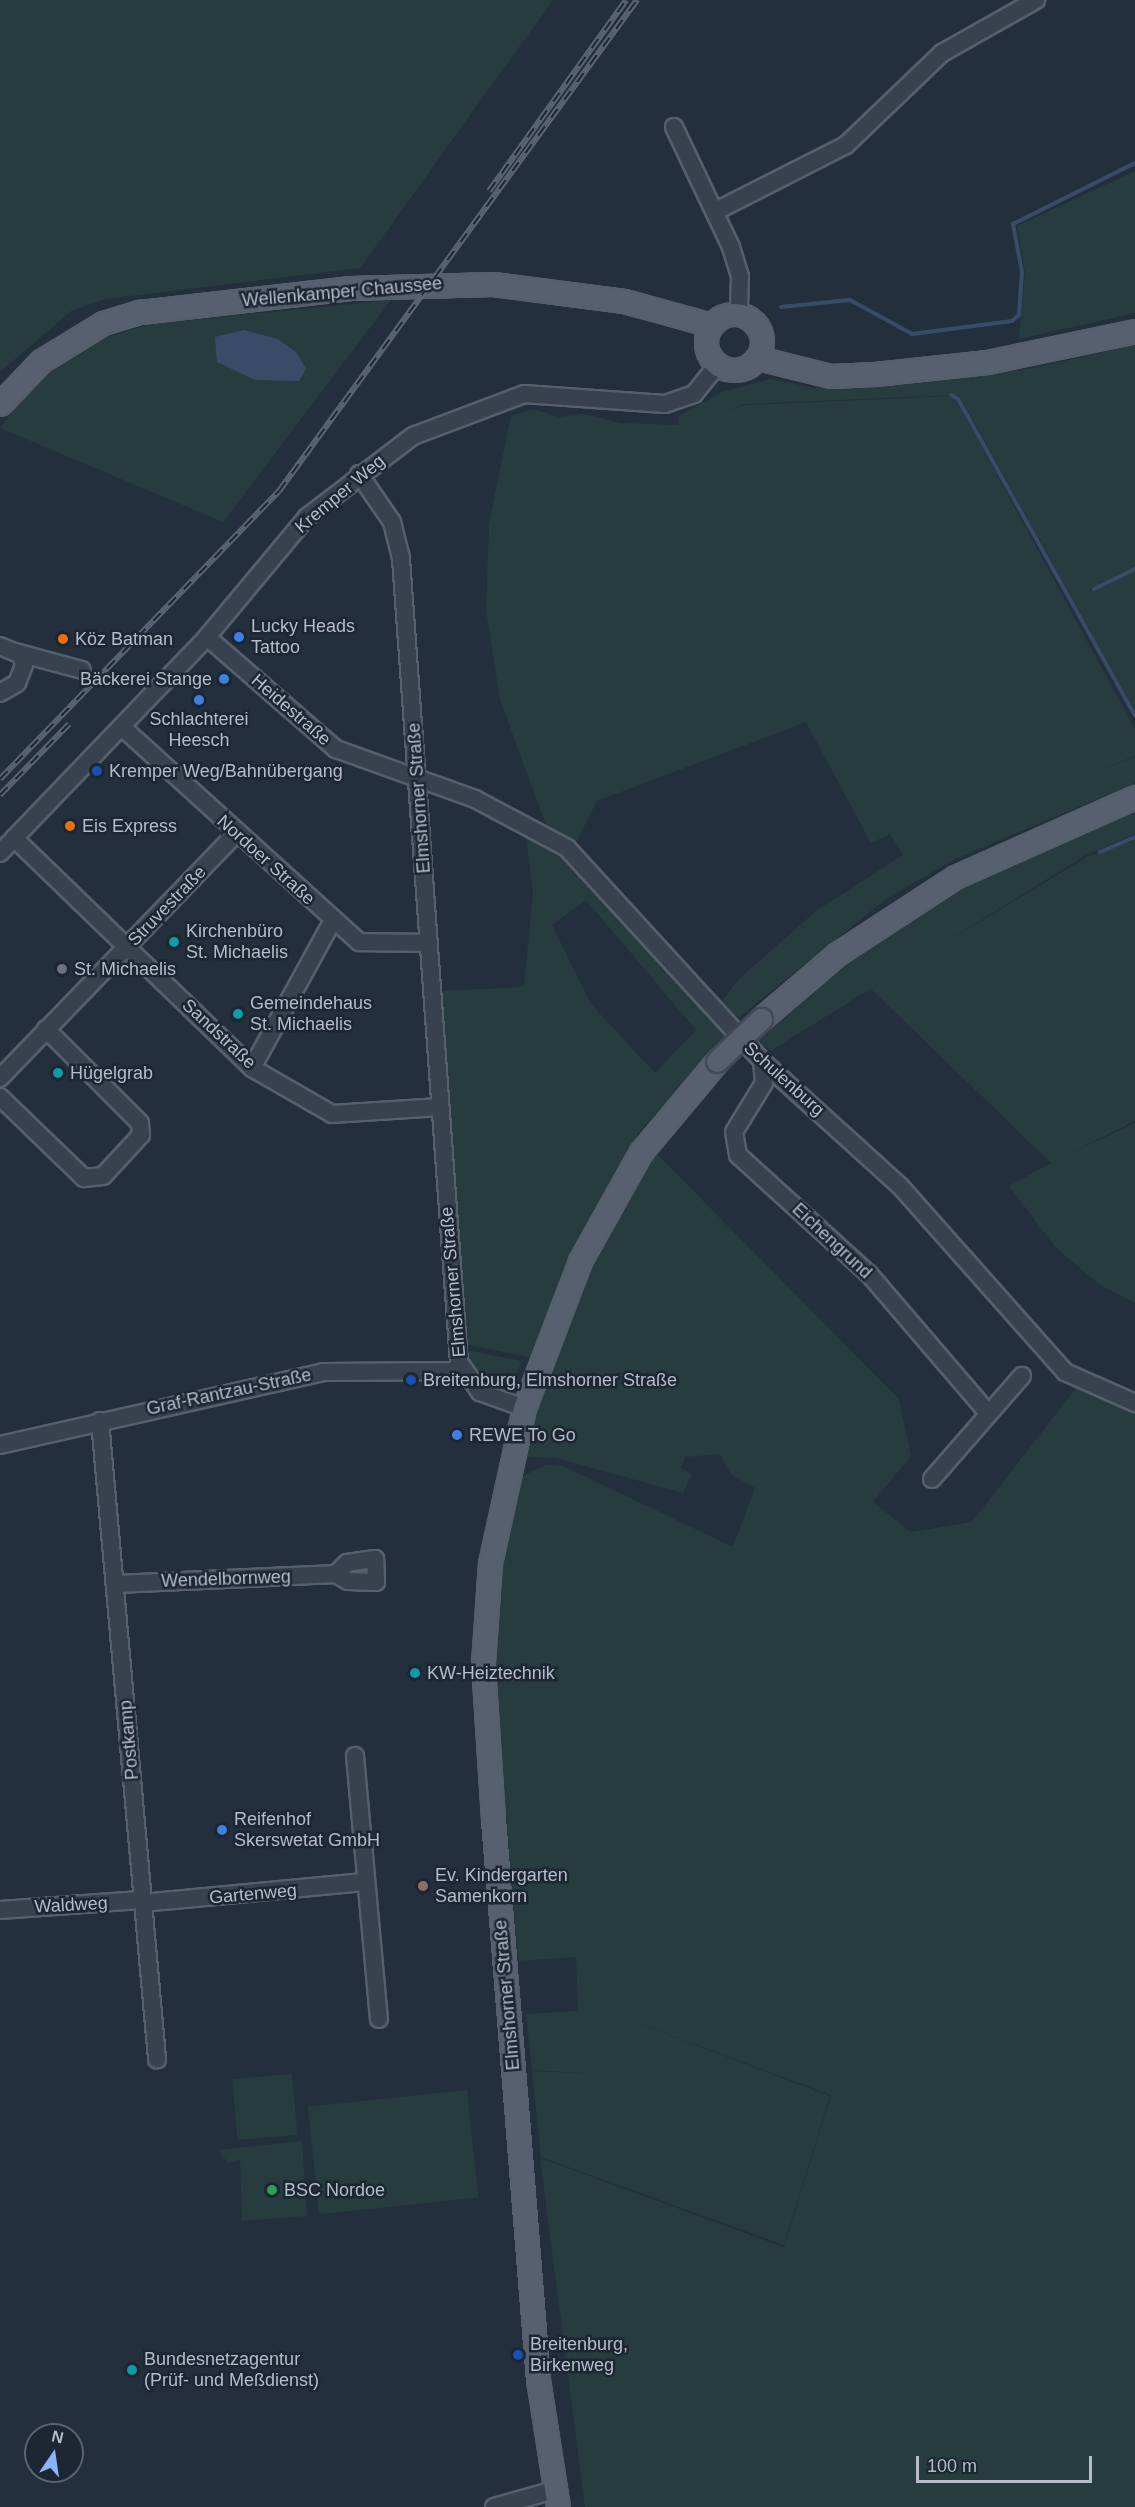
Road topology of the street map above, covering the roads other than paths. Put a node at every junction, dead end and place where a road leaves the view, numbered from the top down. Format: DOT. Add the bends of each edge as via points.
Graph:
graph roads {
  1 [pos="1036,0"];
  2 [pos="674,127"];
  3 [pos="716,211"];
  4 [pos="739,314"];
  5 [pos="712,325"];
  6 [pos="1135,331"];
  7 [pos="758,358"];
  8 [pos="718,364"];
  9 [pos="0,404"];
  10 [pos="359,474"];
  11 [pos="207,637"];
  12 [pos="12,652"];
  13 [pos="82,670"];
  14 [pos="0,693"];
  15 [pos="123,728"];
  16 [pos="418,775"];
  17 [pos="1135,798"];
  18 [pos="237,833"];
  19 [pos="14,838"];
  20 [pos="0,853"];
  21 [pos="333,920"];
  22 [pos="429,943"];
  23 [pos="127,947"];
  24 [pos="46,1029"];
  25 [pos="762,1061"];
  26 [pos="252,1068"];
  27 [pos="0,1078"];
  28 [pos="0,1097"];
  29 [pos="440,1107"];
  30 [pos="462,1371"];
  31 [pos="1022,1376"];
  32 [pos="1135,1403"];
  33 [pos="524,1408"];
  34 [pos="988,1413"];
  35 [pos="100,1421"];
  36 [pos="0,1446"];
  37 [pos="932,1479"];
  38 [pos="336,1574"];
  39 [pos="116,1584"];
  40 [pos="355,1756"];
  41 [pos="364,1882"];
  42 [pos="142,1902"];
  43 [pos="0,1910"];
  44 [pos="379,2019"];
  45 [pos="157,2058"];
  46 [pos="556,2499"];
  47 [pos="494,2507"];
  1 -- 3 [label="street" via="942,53 846,145"];
  2 -- 3 [label="street"];
  3 -- 4 [label="street" via="738,268"];
  4 -- 5 [label="main road" via="724,316"];
  4 -- 7 [label="main road" via="759,329 763,344"];
  5 -- 8 [label="main road" via="706,345"];
  5 -- 9 [label="main road, Wellenkamper Chaussee" via="624,301 492,284 351,288 140,312 104,323 41,361"];
  6 -- 7 [label="main road" via="987,362 875,374 830,376"];
  7 -- 8 [label="main road" via="738,370"];
  8 -- 10 [label="street, Kremper Weg" via="694,394 665,404 559,392 506,398 423,431"];
  10 -- 11 [label="street, Kremper Weg" via="296,529"];
  10 -- 16 [label="street, Elmshorner Straße" via="392,522 399,546"];
  11 -- 15 [label="street, Kremper Weg"];
  11 -- 16 [label="street, Heidestraße" via="336,749"];
  12 -- 13 [label="street"];
  12 -- 14 [label="street" via="21,678"];
  15 -- 18 [label="street, Nordoer Straße"];
  15 -- 19 [label="street, Kremper Weg"];
  16 -- 22 [label="street, Elmshorner Straße"];
  16 -- 25 [label="street, Schulenburg" via="523,822 577,856"];
  17 -- 33 [label="main road, bridge" via="955,877 837,954 717,1061 676,1104 606,1209"];
  18 -- 21 [label="street, Nordoer Straße"];
  18 -- 23 [label="street, Struvestraße"];
  19 -- 20 [label="street, Kremper Weg"];
  19 -- 23 [label="street, Sandstraße"];
  21 -- 22 [label="street, Nordoer Straße" via="364,945"];
  21 -- 26 [label="street"];
  22 -- 29 [label="street, Elmshorner Straße"];
  23 -- 24 [label="street, Struvestraße"];
  23 -- 26 [label="street, Sandstraße"];
  24 -- 27 [label="street, Struvestraße"];
  24 -- 28 [label="street" via="140,1123 141,1135 103,1176 84,1178"];
  25 -- 32 [label="street, Schulenburg" via="900,1186 1065,1372"];
  25 -- 34 [label="street, Eichengrund" via="764,1083 734,1132 738,1155 869,1274"];
  26 -- 29 [label="street, Sandstraße" via="340,1116"];
  29 -- 30 [label="street, Elmshorner Straße"];
  30 -- 33 [label="street, Elmshorner Straße" via="480,1392"];
  30 -- 35 [label="street, Graf-Rantzau-Straße" via="323,1372"];
  31 -- 34 [label="street"];
  33 -- 46 [label="main road, Elmshorner Straße" via="493,1534 483,1663 537,2380"];
  34 -- 37 [label="street"];
  35 -- 36 [label="street, Graf-Rantzau-Straße"];
  35 -- 39 [label="street, Postkamp"];
  38 -- 39 [label="street, Wendelbornweg"];
  39 -- 42 [label="street, Postkamp"];
  40 -- 41 [label="street"];
  41 -- 42 [label="street, Gartenweg"];
  41 -- 44 [label="street"];
  42 -- 43 [label="street, Waldweg"];
  42 -- 45 [label="street, Postkamp"];
  46 -- 47 [label="street"];
}
